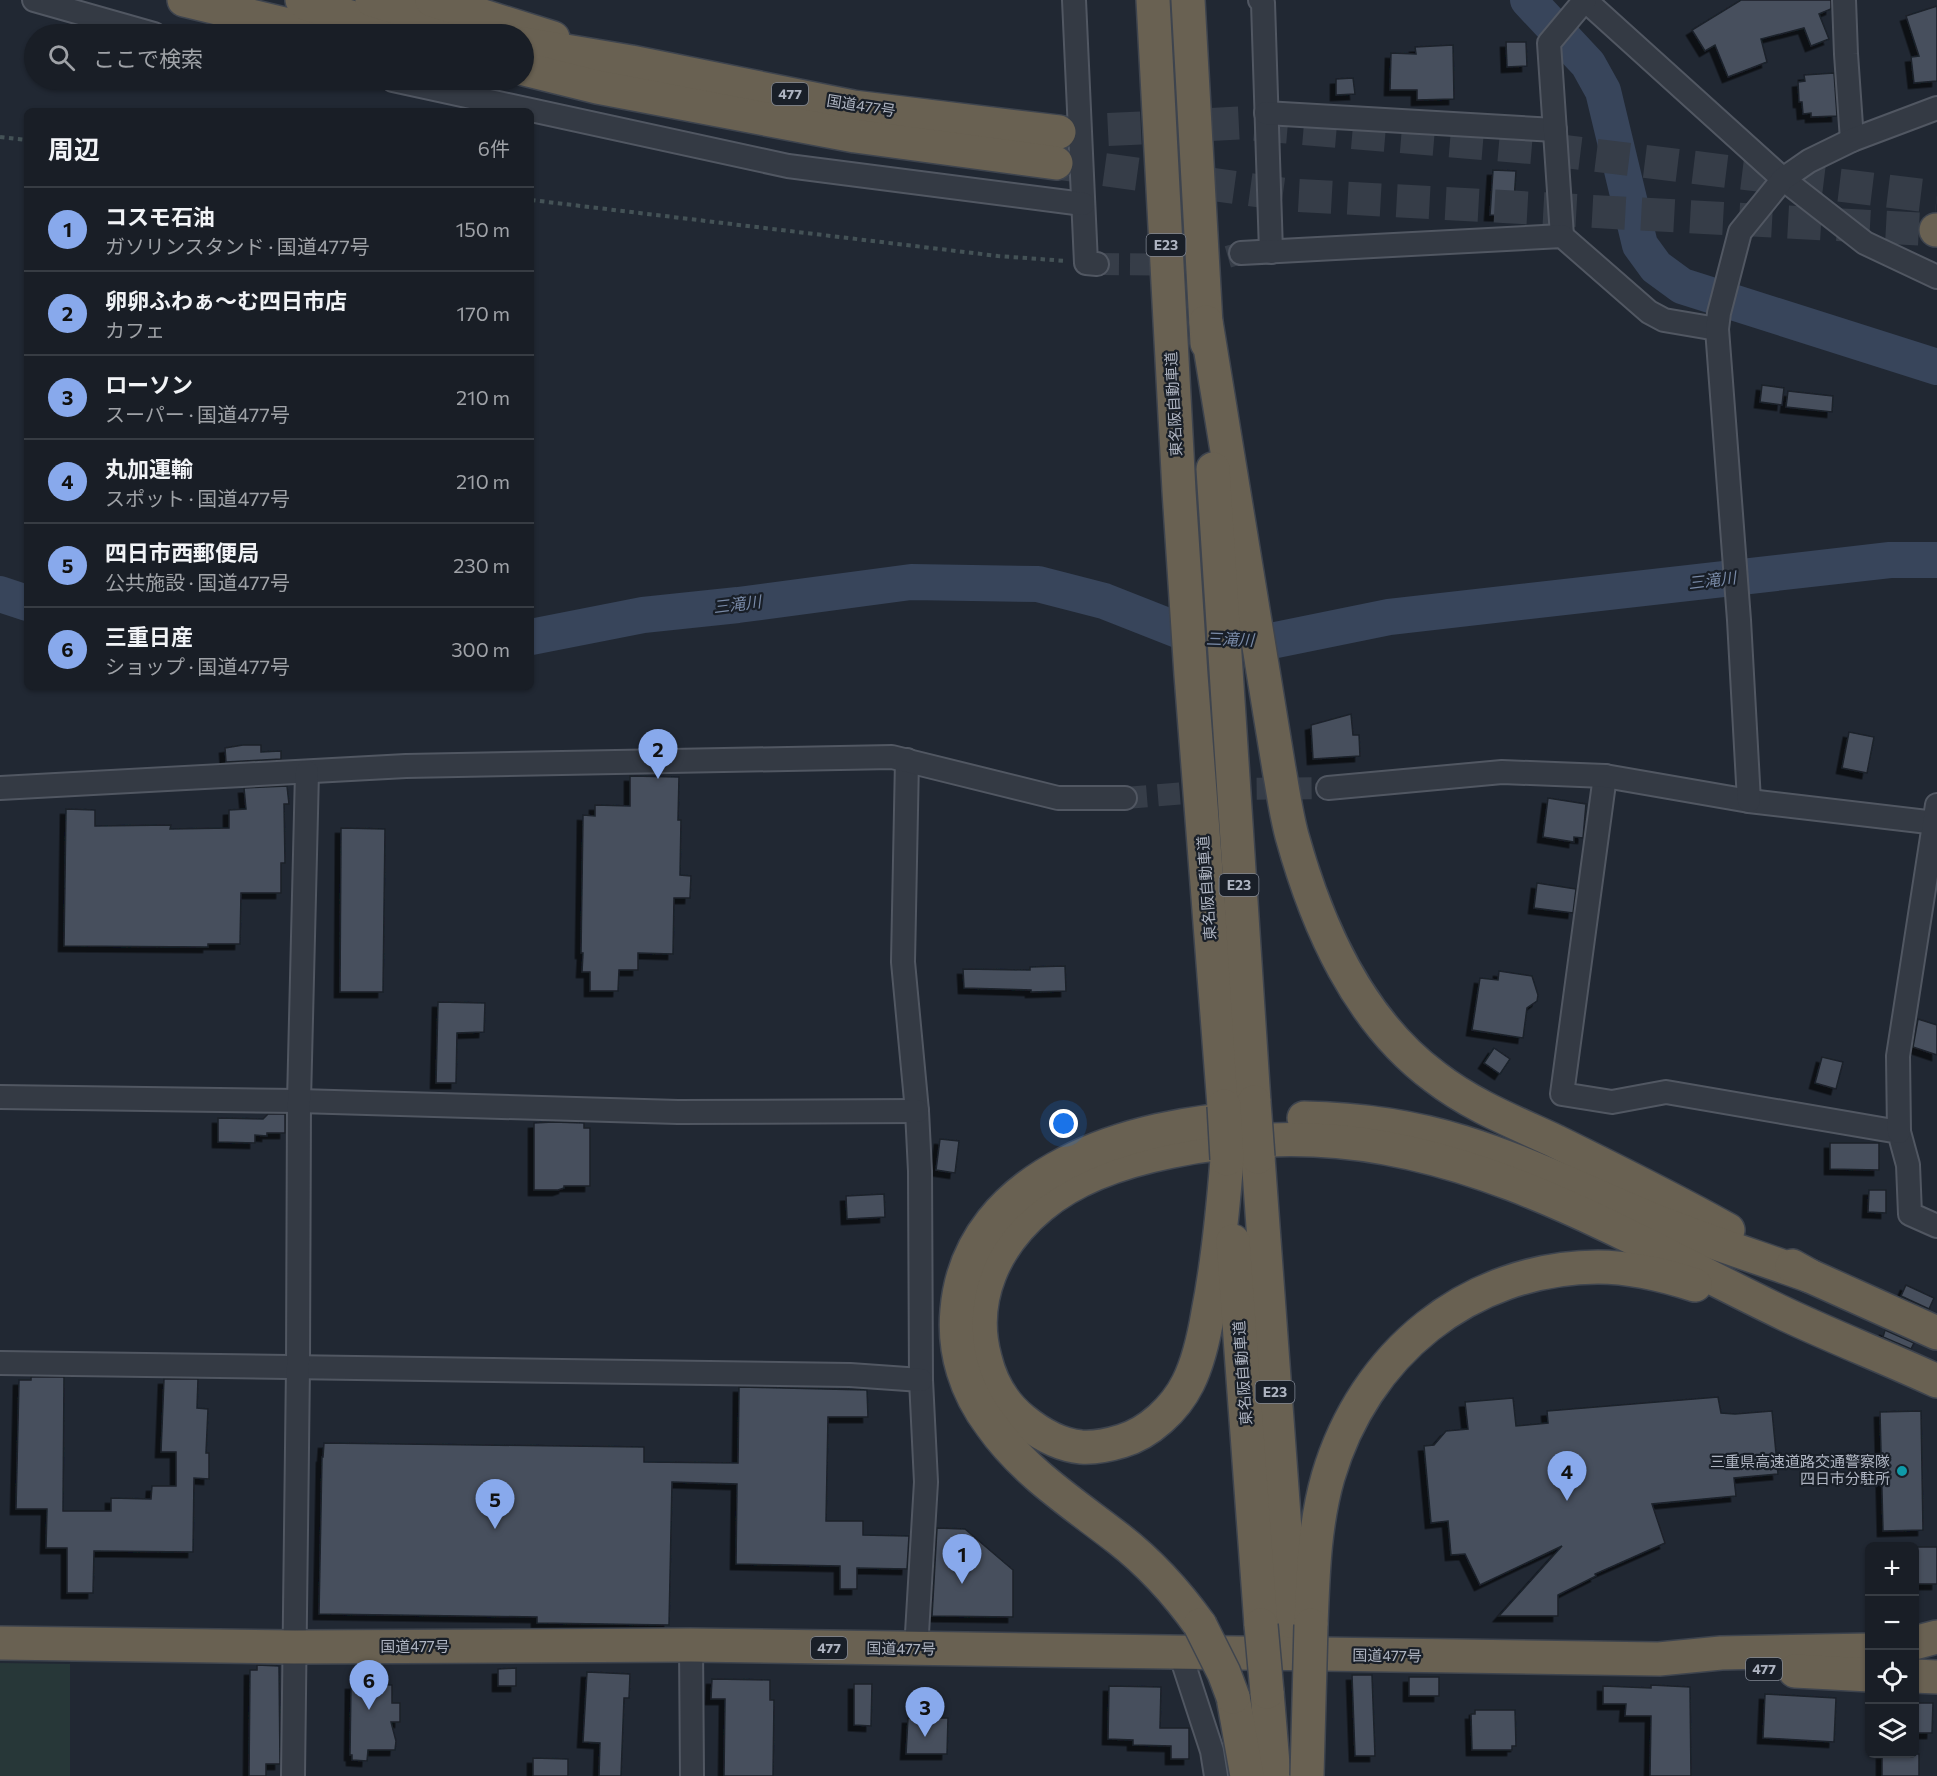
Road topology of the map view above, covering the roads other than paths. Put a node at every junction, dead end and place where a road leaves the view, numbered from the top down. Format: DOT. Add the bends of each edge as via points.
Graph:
graph roads {
  1 [pos="34,0"];
  2 [pos="184,0"];
  3 [pos="302,0"];
  4 [pos="372,0"];
  5 [pos="432,0"];
  6 [pos="1074,0"];
  7 [pos="1153,0"];
  8 [pos="1188,0"];
  9 [pos="1260,0"];
  10 [pos="1844,0"];
  11 [pos="1581,5"];
  12 [pos="119,24"];
  13 [pos="284,24"];
  14 [pos="374,24"];
  15 [pos="451,24"];
  16 [pos="509,24"];
  17 [pos="534,32"];
  18 [pos="534,46"];
  19 [pos="631,62"];
  20 [pos="534,71"];
  21 [pos="534,82"];
  22 [pos="597,87"];
  23 [pos="439,90"];
  24 [pos="522,108"];
  25 [pos="1937,108"];
  26 [pos="534,111"];
  27 [pos="1266,113"];
  28 [pos="1555,130"];
  29 [pos="1852,140"];
  30 [pos="1783,178"];
  31 [pos="1083,204"];
  32 [pos="1562,236"];
  33 [pos="1271,252"];
  34 [pos="1242,253"];
  35 [pos="1092,263"];
  36 [pos="1937,277"];
  37 [pos="1718,321"];
  38 [pos="1225,492"];
  39 [pos="907,760"];
  40 [pos="307,772"];
  41 [pos="1605,776"];
  42 [pos="0,788"];
  43 [pos="1328,788"];
  44 [pos="1125,798"];
  45 [pos="1749,801"];
  46 [pos="1936,817"];
  47 [pos="0,1097"];
  48 [pos="299,1101"];
  49 [pos="1239,1104"];
  50 [pos="917,1111"];
  51 [pos="1899,1132"];
  52 [pos="1243,1158"];
  53 [pos="1937,1227"];
  54 [pos="1810,1276"];
  55 [pos="1788,1316"];
  56 [pos="1937,1333"];
  57 [pos="0,1363"];
  58 [pos="298,1366"];
  59 [pos="921,1380"];
  60 [pos="1937,1381"];
  61 [pos="1288,1626"];
  62 [pos="1937,1637"];
  63 [pos="1919,1642"];
  64 [pos="0,1643"];
  65 [pos="691,1645"];
  66 [pos="294,1647"];
  67 [pos="1919,1649"];
  68 [pos="1937,1649"];
  69 [pos="916,1650"];
  70 [pos="1865,1650"];
  71 [pos="1180,1653"];
  72 [pos="1659,1659"];
  73 [pos="1865,1675"];
  74 [pos="1919,1676"];
  75 [pos="1937,1677"];
  76 [pos="292,1776"];
  77 [pos="692,1776"];
  78 [pos="1216,1776"];
  79 [pos="1248,1776"];
  80 [pos="1274,1776"];
  81 [pos="1303,1776"];
  82 [pos="1308,1776"];
  1 -- 12 [label="street"];
  2 -- 13 [label="highway"];
  3 -- 14 [label="highway"];
  4 -- 15 [label="highway"];
  5 -- 16 [label="highway, 477"];
  6 -- 31 [label="street"];
  7 -- 49 [label="highway, 東名阪自動車道 / E23" via="1191,675"];
  8 -- 38 [label="highway, 東名阪自動車道 / E23" via="1206,322"];
  9 -- 27 [label="street"];
  10 -- 29 [label="street"];
  11 -- 28 [label="street" via="1549,42"];
  11 -- 30 [label="street"];
  17 -- 19 [label="highway, 477"];
  18 -- 19 [label="highway, 国道477号 / 477"];
  19 -- 22 [label="highway, 国道477号 / 477" via="1057,148 855,136"];
  20 -- 22 [label="highway, 国道477号 / 477"];
  21 -- 22 [label="highway, 477" via="556,87"];
  23 -- 24 [label="street"];
  25 -- 29 [label="street"];
  26 -- 31 [label="street" via="788,166"];
  27 -- 28 [label="street"];
  27 -- 33 [label="street"];
  28 -- 32 [label="street"];
  29 -- 30 [label="street" via="1809,160"];
  30 -- 36 [label="street" via="1865,243"];
  30 -- 37 [label="street" via="1740,232"];
  31 -- 35 [label="street"];
  32 -- 33 [label="street"];
  32 -- 37 [label="street" via="1649,312 1664,320"];
  33 -- 34 [label="street"];
  37 -- 45 [label="street"];
  38 -- 49 [label="highway, 東名阪自動車道 / E23" via="1225,668"];
  38 -- 54 [label="highway" via="1263,668 1292,835 1327,937 1362,1000 1410,1057 1461,1095 1664,1194"];
  39 -- 40 [label="street" via="892,757 406,766"];
  39 -- 44 [label="street" via="1058,798"];
  39 -- 50 [label="street" via="903,962"];
  40 -- 42 [label="street"];
  40 -- 48 [label="street"];
  41 -- 43 [label="street" via="1502,772"];
  41 -- 45 [label="street"];
  41 -- 51 [label="street" via="1563,1094 1612,1102 1666,1092"];
  45 -- 46 [label="street"];
  46 -- 51 [label="street" via="1898,1056"];
  47 -- 48 [label="street"];
  48 -- 50 [label="street" via="678,1112"];
  48 -- 58 [label="street"];
  49 -- 52 [label="highway, 東名阪自動車道, bridge"];
  50 -- 59 [label="street"];
  51 -- 53 [label="street" via="1908,1165 1910,1214"];
  52 -- 55 [label="highway" via="1198,1361 1186,1388 1170,1408 1132,1438 1081,1447 1058,1441 1018,1416 1002,1399 990,1376 979,1321 990,1272 1019,1227 1065,1190 1095,1174 1130,1161 1240,1142 1315,1140 1386,1148 1466,1168 1546,1198"];
  52 -- 61 [label="highway, 東名阪自動車道 / E23"];
  54 -- 56 [label="highway"];
  54 -- 79 [label="highway, bridge" via="1653,1220 1473,1146 1372,1122 1249,1119 1178,1128 1107,1145 1048,1172 1023,1190 981,1236 958,1291 957,1348 964,1375 975,1403 1015,1453 1041,1479 1144,1561 1200,1625 1233,1697"];
  55 -- 60 [label="highway"];
  55 -- 61 [label="highway" via="1662,1274 1599,1267 1533,1274 1474,1296 1445,1312 1418,1333 1379,1375 1354,1412 1329,1476 1314,1550"];
  57 -- 58 [label="street"];
  58 -- 59 [label="street" via="850,1375"];
  58 -- 66 [label="street"];
  59 -- 69 [label="street" via="926,1482"];
  61 -- 80 [label="highway, 東名阪自動車道, bridge" via="1267,1692"];
  61 -- 81 [label="highway, 東名阪自動車道"];
  61 -- 82 [label="highway, bridge"];
  62 -- 63 [label="highway"];
  64 -- 66 [label="highway, 国道477号 / 477"];
  65 -- 66 [label="highway, 国道477号 / 477"];
  65 -- 69 [label="highway, 国道477号 / 477"];
  65 -- 77 [label="street"];
  66 -- 76 [label="street"];
  67 -- 68 [label="highway"];
  69 -- 71 [label="highway, 国道477号 / 477"];
  70 -- 72 [label="highway, 国道477号 / 477" via="1721,1653"];
  71 -- 72 [label="highway, 国道477号 / 477"];
  71 -- 78 [label="street" via="1212,1751"];
  72 -- 73 [label="highway, 国道477号 / 477"];
  74 -- 75 [label="highway"];
}
